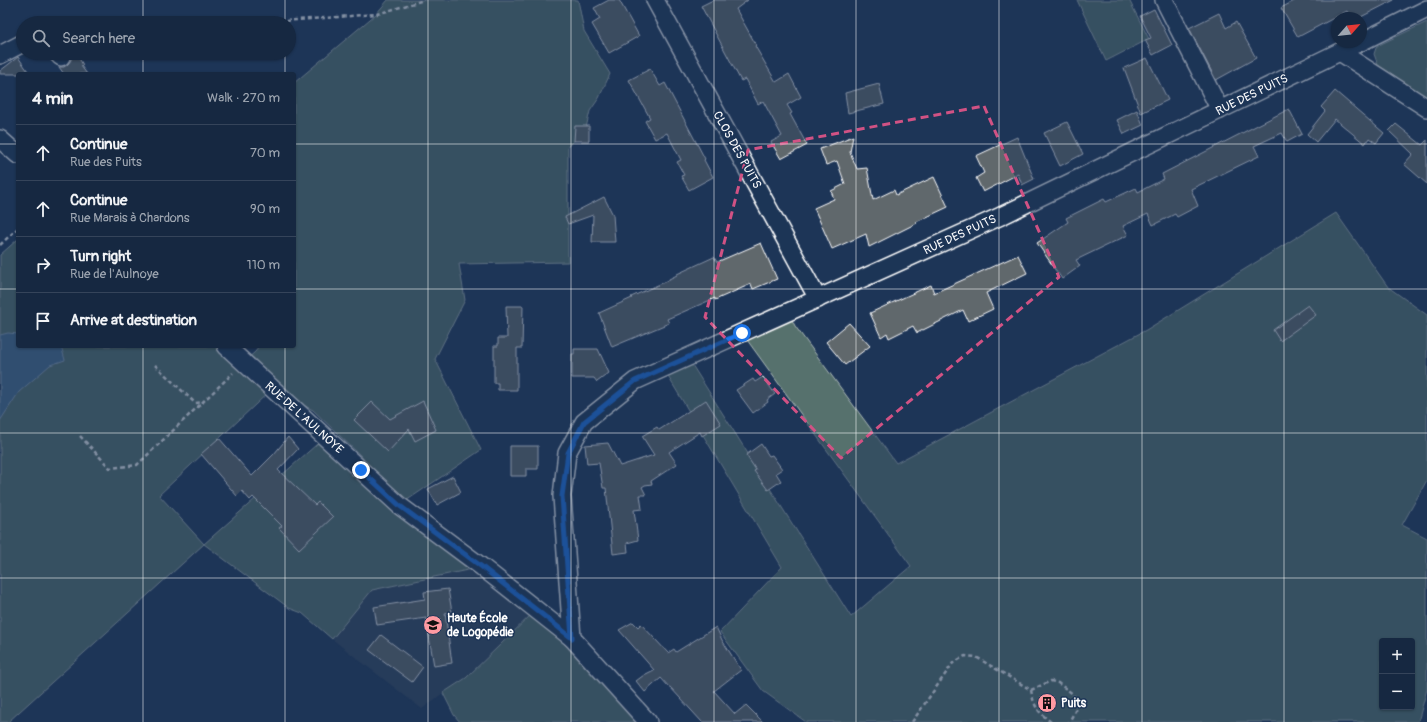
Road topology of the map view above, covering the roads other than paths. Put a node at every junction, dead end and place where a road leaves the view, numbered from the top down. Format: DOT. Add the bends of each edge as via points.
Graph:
graph roads {
  1 [pos="655,0"];
  2 [pos="1164,0"];
  3 [pos="1427,9"];
  4 [pos="1367,39"];
  5 [pos="16,47"];
  6 [pos="1348,48"];
  7 [pos="1340,52"];
  8 [pos="0,55"];
  9 [pos="1427,108"];
  10 [pos="1220,110"];
  11 [pos="0,139"];
  12 [pos="16,153"];
  13 [pos="818,299"];
  14 [pos="228,348"];
  15 [pos="572,638"];
  16 [pos="648,722"];
  1 -- 13 [label="street, CLOS DES PUITS"];
  2 -- 10 [label="street"];
  3 -- 4 [label="street, RUE DES PUITS"];
  5 -- 8 [label="street"];
  6 -- 7 [label="street, RUE DES PUITS"];
  7 -- 9 [label="street"];
  7 -- 10 [label="street, RUE DES PUITS"];
  10 -- 13 [label="street, RUE DES PUITS" via="1001,216"];
  11 -- 12 [label="street"];
  13 -- 15 [label="street, RUE DES PUITS" via="635,381 584,422 568,453 562,496"];
  14 -- 15 [label="street, RUE DE L'AULNOYE" via="400,506"];
  15 -- 16 [label="street, RUE DE L'AULNOYE"];
}
